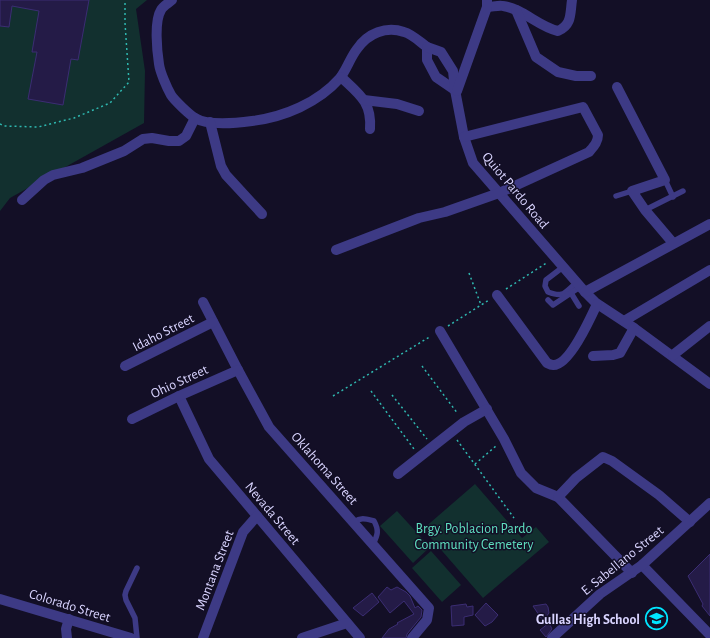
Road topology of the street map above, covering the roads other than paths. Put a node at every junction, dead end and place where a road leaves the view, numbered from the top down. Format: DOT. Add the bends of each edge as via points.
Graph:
graph roads {
  1 [pos="172,0"];
  2 [pos="572,0"];
  3 [pos="487,4"];
  4 [pos="516,10"];
  5 [pos="427,47"];
  6 [pos="591,76"];
  7 [pos="341,77"];
  8 [pos="617,87"];
  9 [pos="455,92"];
  10 [pos="364,100"];
  11 [pos="419,111"];
  12 [pos="195,118"];
  13 [pos="210,122"];
  14 [pos="370,129"];
  15 [pos="464,137"];
  16 [pos="665,180"];
  17 [pos="632,191"];
  18 [pos="683,191"];
  19 [pos="499,192"];
  20 [pos="616,196"];
  21 [pos="673,196"];
  22 [pos="22,200"];
  23 [pos="645,210"];
  24 [pos="262,214"];
  25 [pos="710,224"];
  26 [pos="673,243"];
  27 [pos="336,250"];
  28 [pos="562,267"];
  29 [pos="710,270"];
  30 [pos="580,288"];
  31 [pos="571,293"];
  32 [pos="497,295"];
  33 [pos="548,300"];
  34 [pos="203,302"];
  35 [pos="597,304"];
  36 [pos="580,306"];
  37 [pos="624,321"];
  38 [pos="213,322"];
  39 [pos="710,326"];
  40 [pos="634,328"];
  41 [pos="440,331"];
  42 [pos="673,355"];
  43 [pos="593,356"];
  44 [pos="125,366"];
  45 [pos="238,370"];
  46 [pos="710,384"];
  47 [pos="179,396"];
  48 [pos="487,408"];
  49 [pos="132,419"];
  50 [pos="398,474"];
  51 [pos="558,496"];
  52 [pos="710,503"];
  53 [pos="257,516"];
  54 [pos="354,522"];
  55 [pos="690,522"];
  56 [pos="373,544"];
  57 [pos="642,565"];
  58 [pos="137,568"];
  59 [pos="632,573"];
  60 [pos="0,599"];
  61 [pos="69,619"];
  62 [pos="347,623"];
  63 [pos="710,635"];
  64 [pos="67,638"];
  65 [pos="131,638"];
  66 [pos="137,638"];
  67 [pos="203,638"];
  68 [pos="302,638"];
  69 [pos="360,638"];
  70 [pos="412,638"];
  71 [pos="552,638"];
  1 -- 12 [label="street" via="160,10 156,26 159,66 172,96"];
  2 -- 4 [label="street" via="570,22 558,31"];
  3 -- 4 [label="street"];
  3 -- 9 [label="street"];
  4 -- 6 [label="street" via="536,57 558,72"];
  5 -- 7 [label="street" via="405,32 385,29 365,40 357,48"];
  5 -- 9 [label="street" via="426,60 436,77"];
  5 -- 9 [label="street, Quiot Pardo Road" via="441,52 453,70"];
  7 -- 10 [label="street"];
  7 -- 13 [label="street" via="319,97 281,114 253,121"];
  8 -- 16 [label="street"];
  9 -- 15 [label="street, Quiot Pardo Road"];
  10 -- 11 [label="street" via="397,104"];
  10 -- 14 [label="street" via="371,117"];
  12 -- 13 [label="street"];
  12 -- 22 [label="street" via="186,136 178,141 143,139 124,151 44,180"];
  13 -- 24 [label="street" via="221,166 226,175"];
  15 -- 19 [label="street, Quiot Pardo Road" via="473,163"];
  15 -- 19 [label="street" via="583,107 598,134 598,139 589,152"];
  16 -- 17 [label="street"];
  16 -- 21 [label="lane"];
  17 -- 20 [label="lane"];
  17 -- 23 [label="street"];
  18 -- 21 [label="lane"];
  19 -- 27 [label="street" via="446,212 419,218"];
  19 -- 28 [label="street, Quiot Pardo Road"];
  21 -- 23 [label="lane"];
  23 -- 26 [label="street"];
  25 -- 26 [label="street"];
  26 -- 30 [label="street"];
  28 -- 30 [label="street, Quiot Pardo Road"];
  28 -- 30 [label="lane" via="546,280 548,292 557,296"];
  29 -- 37 [label="street"];
  30 -- 31 [label="lane"];
  30 -- 35 [label="street, Quiot Pardo Road"];
  31 -- 33 [label="lane" via="553,305"];
  31 -- 36 [label="lane"];
  32 -- 35 [label="street" via="547,363 553,365 559,364 579,340"];
  34 -- 38 [label="street, Oklahoma Street"];
  35 -- 37 [label="street, Quiot Pardo Road"];
  37 -- 40 [label="street, Quiot Pardo Road"];
  38 -- 44 [label="street, Idaho Street"];
  38 -- 45 [label="street, Oklahoma Street"];
  39 -- 42 [label="street"];
  40 -- 42 [label="street, Quiot Pardo Road"];
  40 -- 43 [label="street" via="620,353"];
  41 -- 48 [label="street"];
  42 -- 46 [label="street, Quiot Pardo Road"];
  45 -- 47 [label="street, Ohio Street"];
  45 -- 54 [label="street, Oklahoma Street" via="269,427"];
  47 -- 49 [label="street, Ohio Street"];
  47 -- 53 [label="street, Nevada Street" via="209,459"];
  48 -- 50 [label="street" via="464,422"];
  48 -- 51 [label="street" via="521,473 536,488"];
  51 -- 55 [label="street" via="603,457 659,495"];
  51 -- 59 [label="street"];
  52 -- 55 [label="street, E. Sabellano Street"];
  53 -- 62 [label="street, Nevada Street"];
  53 -- 67 [label="street, Montana Street" via="243,532"];
  54 -- 56 [label="street, Oklahoma Street"];
  54 -- 56 [label="lane" via="359,519 374,521 378,536"];
  55 -- 57 [label="street, E. Sabellano Street"];
  56 -- 70 [label="street, Oklahoma Street" via="429,608 427,620"];
  57 -- 59 [label="street, E. Sabellano Street"];
  57 -- 63 [label="street"];
  58 -- 66 [label="lane" via="126,595 135,618"];
  59 -- 71 [label="street, E. Sabellano Street" via="600,594"];
  60 -- 61 [label="street, Colorado Street"];
  61 -- 64 [label="street"];
  61 -- 65 [label="street, Colorado Street"];
  62 -- 68 [label="street"];
  62 -- 69 [label="street, Nevada Street"];
}
